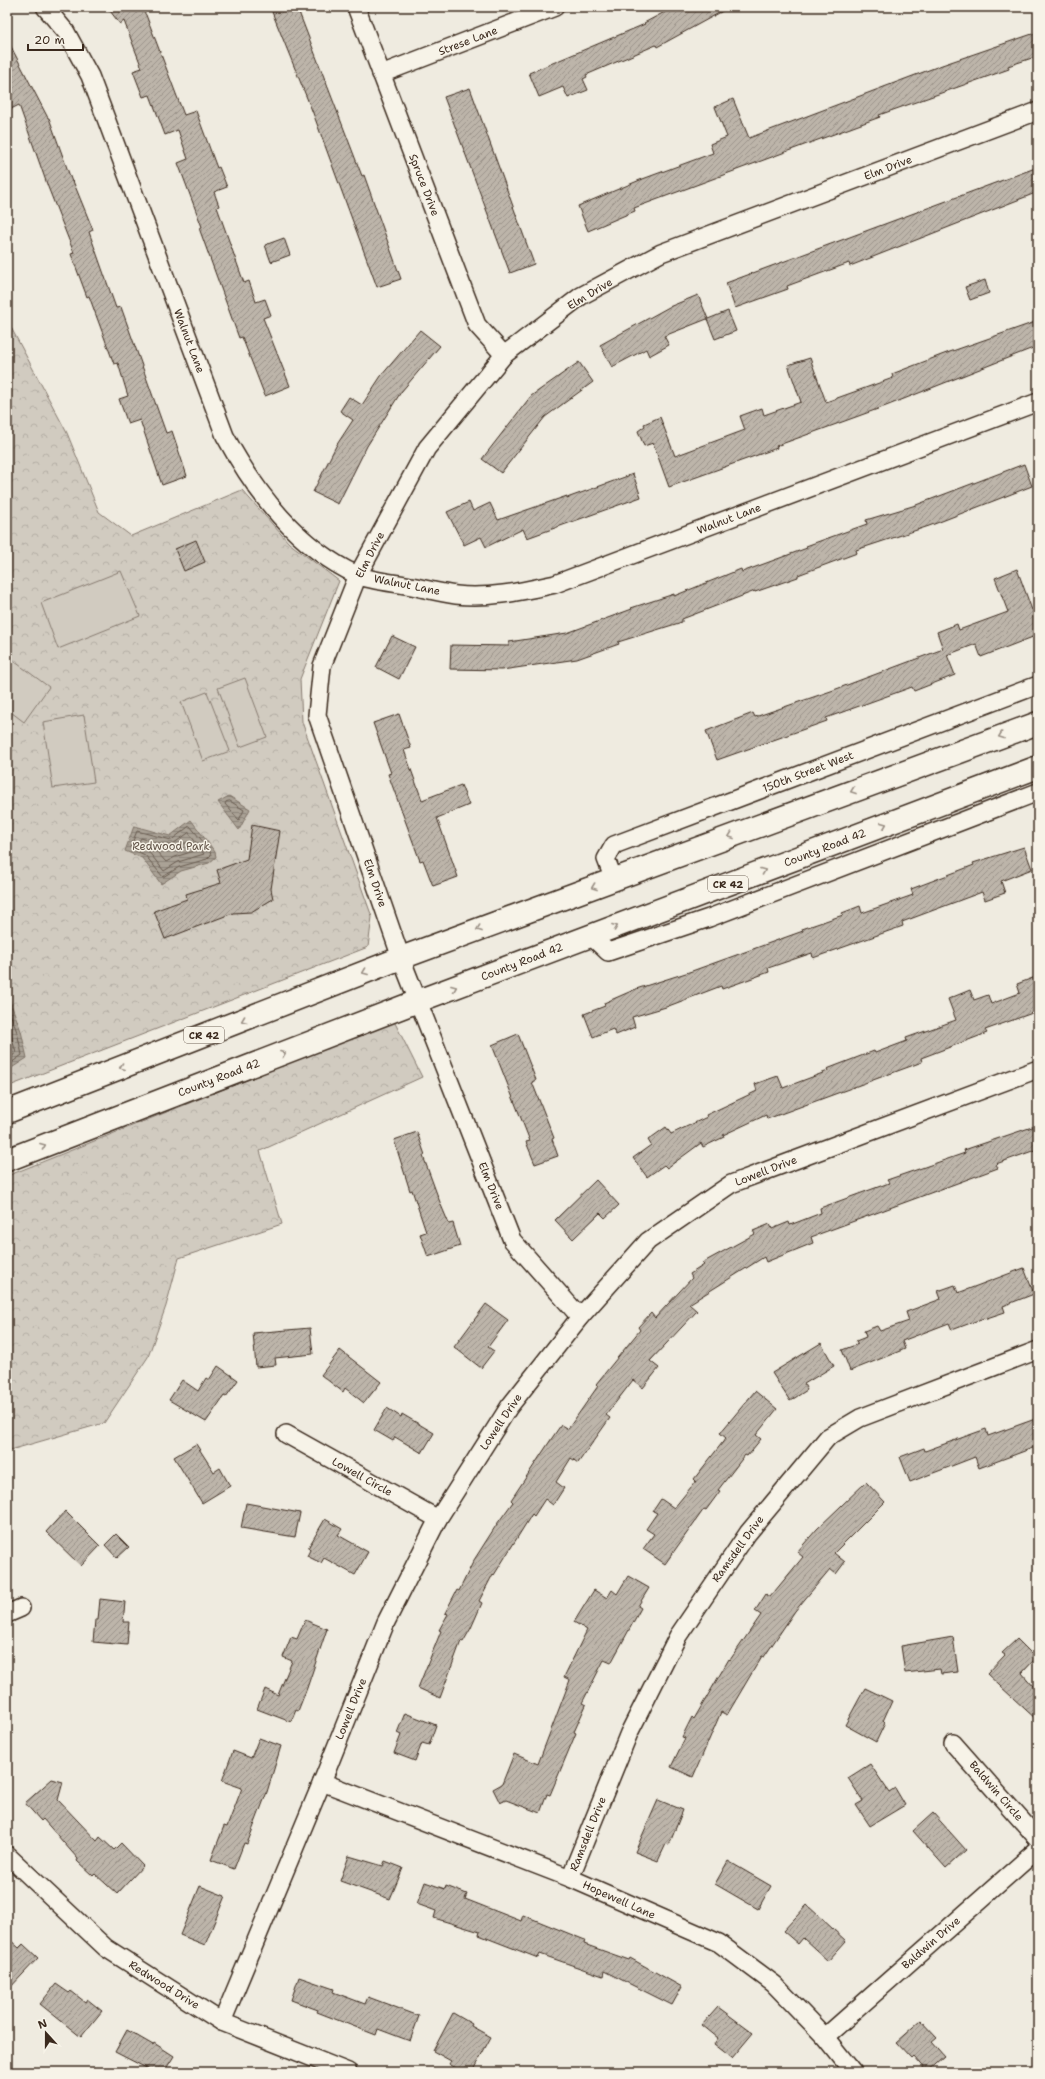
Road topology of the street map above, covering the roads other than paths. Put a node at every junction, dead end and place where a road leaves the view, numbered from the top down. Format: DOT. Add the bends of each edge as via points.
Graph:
graph roads {
  1 [pos="45,7"];
  2 [pos="356,7"];
  3 [pos="555,7"];
  4 [pos="381,74"];
  5 [pos="1038,111"];
  6 [pos="504,356"];
  7 [pos="1038,402"];
  8 [pos="358,575"];
  9 [pos="1038,685"];
  10 [pos="1038,723"];
  11 [pos="1038,767"];
  12 [pos="1038,792"];
  13 [pos="614,880"];
  14 [pos="591,936"];
  15 [pos="401,958"];
  16 [pos="418,1001"];
  17 [pos="1038,1069"];
  18 [pos="7,1112"];
  19 [pos="7,1160"];
  20 [pos="580,1317"];
  21 [pos="1038,1350"];
  22 [pos="286,1434"];
  23 [pos="438,1519"];
  24 [pos="953,1743"];
  25 [pos="322,1782"];
  26 [pos="1038,1839"];
  27 [pos="1038,1849"];
  28 [pos="7,1855"];
  29 [pos="570,1878"];
  30 [pos="222,2022"];
  31 [pos="825,2037"];
  32 [pos="348,2072"];
  33 [pos="853,2072"];
  1 -- 8 [label="street, Walnut Lane" via="66,32 90,76 225,436 240,464 263,496 310,546"];
  2 -- 4 [label="street, Spruce Drive"];
  3 -- 4 [label="street, Strese Lane"];
  4 -- 6 [label="street, Spruce Drive" via="477,325"];
  5 -- 6 [label="street, Elm Drive" via="662,254 581,296"];
  6 -- 8 [label="street, Elm Drive" via="426,448"];
  7 -- 8 [label="street, Walnut Lane" via="555,584 509,594 457,595"];
  8 -- 15 [label="street, Elm Drive" via="322,666 317,715"];
  9 -- 13 [label="street, 150th Street West" via="614,845 606,860"];
  10 -- 13 [label="highway, CR 42, one-way"];
  14 -- 11 [label="highway, County Road 42 / CR 42, one-way"];
  12 -- 14 [label="street" via="709,918 608,952"];
  13 -- 15 [label="highway, CR 42, one-way"];
  16 -- 14 [label="highway, County Road 42 / CR 42, one-way"];
  15 -- 16 [label="street, Elm Drive"];
  15 -- 18 [label="highway, CR 42, one-way"];
  19 -- 16 [label="highway, County Road 42 / CR 42, one-way"];
  16 -- 20 [label="street, Elm Drive" via="512,1240"];
  17 -- 20 [label="street, Lowell Drive" via="731,1184 648,1241"];
  20 -- 23 [label="street, Lowell Drive" via="509,1407"];
  21 -- 29 [label="street, Ramsdell Drive" via="860,1418 828,1437 748,1533 678,1636 629,1732"];
  22 -- 23 [label="street, Lowell Circle"];
  23 -- 25 [label="street, Lowell Drive" via="386,1622"];
  24 -- 26 [label="street, Baldwin Circle"];
  25 -- 29 [label="street, Hopewell Lane"];
  25 -- 30 [label="street, Lowell Drive"];
  27 -- 31 [label="street, Baldwin Drive"];
  28 -- 30 [label="street, Redwood Drive" via="106,1948"];
  29 -- 31 [label="street, Hopewell Lane" via="719,1944 774,1984"];
  30 -- 32 [label="street, Redwood Drive"];
  31 -- 33 [label="street, Hopewell Lane"];
}
